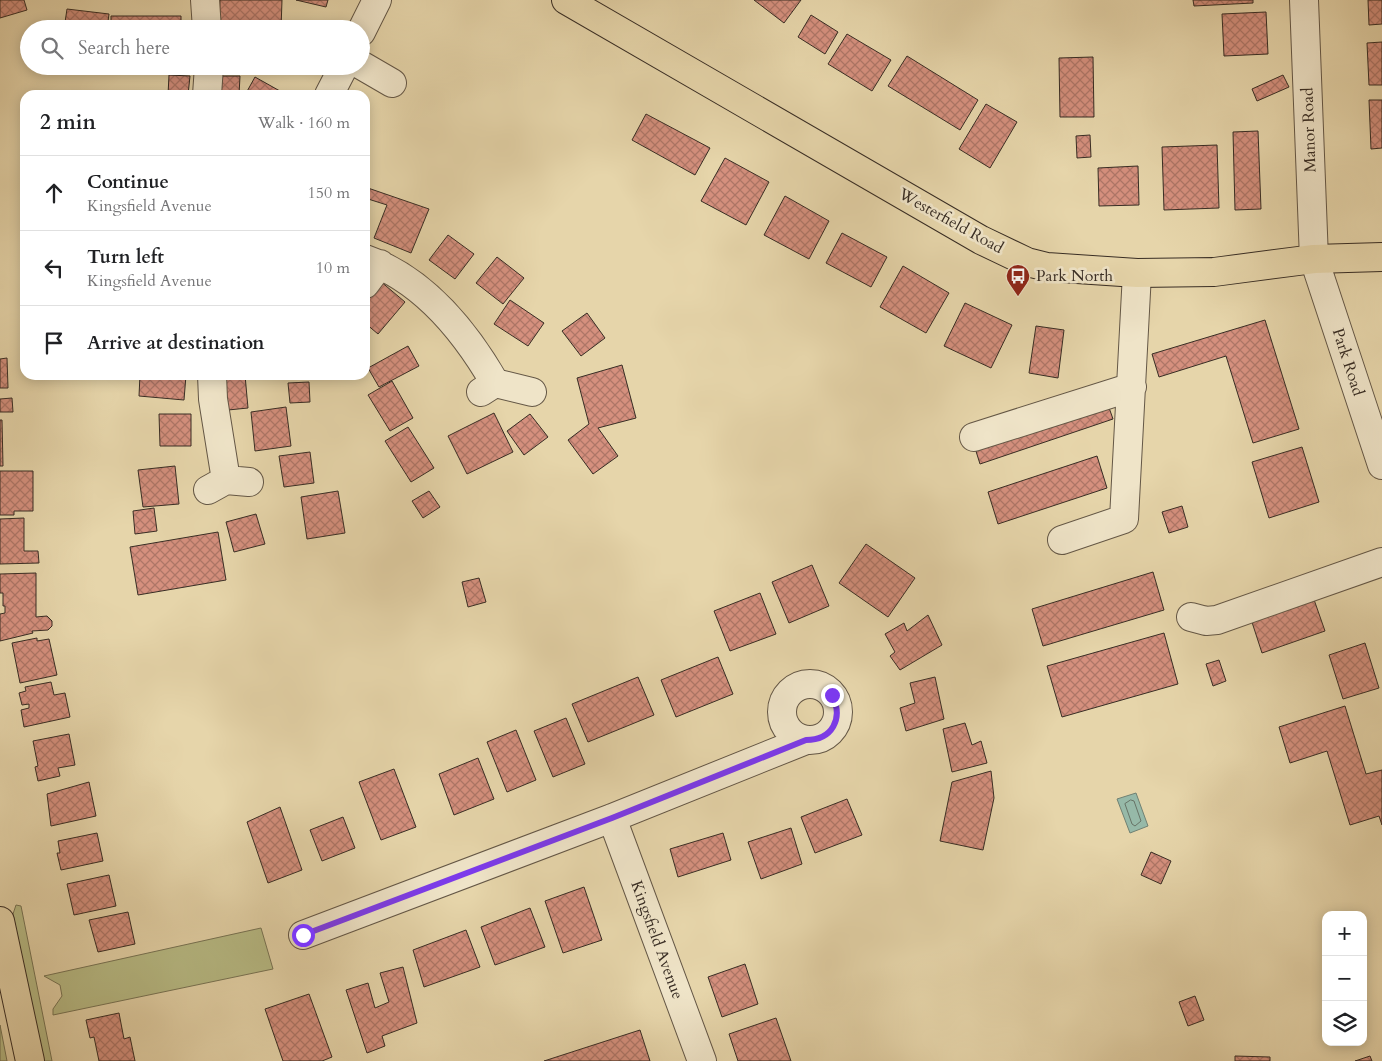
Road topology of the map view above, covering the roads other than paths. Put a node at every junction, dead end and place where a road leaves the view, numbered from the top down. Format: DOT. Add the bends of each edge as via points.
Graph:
graph roads {
  1 [pos="205,0"];
  2 [pos="377,0"];
  3 [pos="566,0"];
  4 [pos="1304,0"];
  5 [pos="206,20"];
  6 [pos="367,20"];
  7 [pos="370,70"];
  8 [pos="208,75"];
  9 [pos="339,75"];
  10 [pos="392,83"];
  11 [pos="207,90"];
  12 [pos="332,90"];
  13 [pos="1382,257"];
  14 [pos="1314,260"];
  15 [pos="370,269"];
  16 [pos="1137,273"];
  17 [pos="212,380"];
  18 [pos="1132,386"];
  19 [pos="532,392"];
  20 [pos="974,437"];
  21 [pos="1382,465"];
  22 [pos="228,484"];
  23 [pos="1062,540"];
  24 [pos="1382,562"];
  25 [pos="1191,617"];
  26 [pos="806,740"];
  27 [pos="612,818"];
  28 [pos="303,935"];
  29 [pos="2,939"];
  30 [pos="30,1061"];
  31 [pos="702,1061"];
  1 -- 5 [label="street"];
  2 -- 6 [label="street"];
  3 -- 16 [label="main road, Westerfield Road" via="1011,255 1048,267"];
  4 -- 14 [label="street, Manor Road"];
  7 -- 10 [label="street"];
  8 -- 11 [label="street"];
  9 -- 12 [label="street"];
  13 -- 14 [label="main road, Westerfield Road"];
  14 -- 16 [label="main road, Westerfield Road" via="1239,270"];
  14 -- 21 [label="street, Park Road"];
  15 -- 19 [label="street" via="420,289 438,306 468,342 488,388"];
  16 -- 18 [label="street"];
  17 -- 22 [label="street"];
  18 -- 20 [label="street"];
  18 -- 23 [label="street" via="1124,519"];
  24 -- 25 [label="street" via="1217,620"];
  26 -- 27 [label="street"];
  27 -- 28 [label="street"];
  27 -- 31 [label="street, Kingsfield Avenue"];
  29 -- 30 [label="main road"];
}
